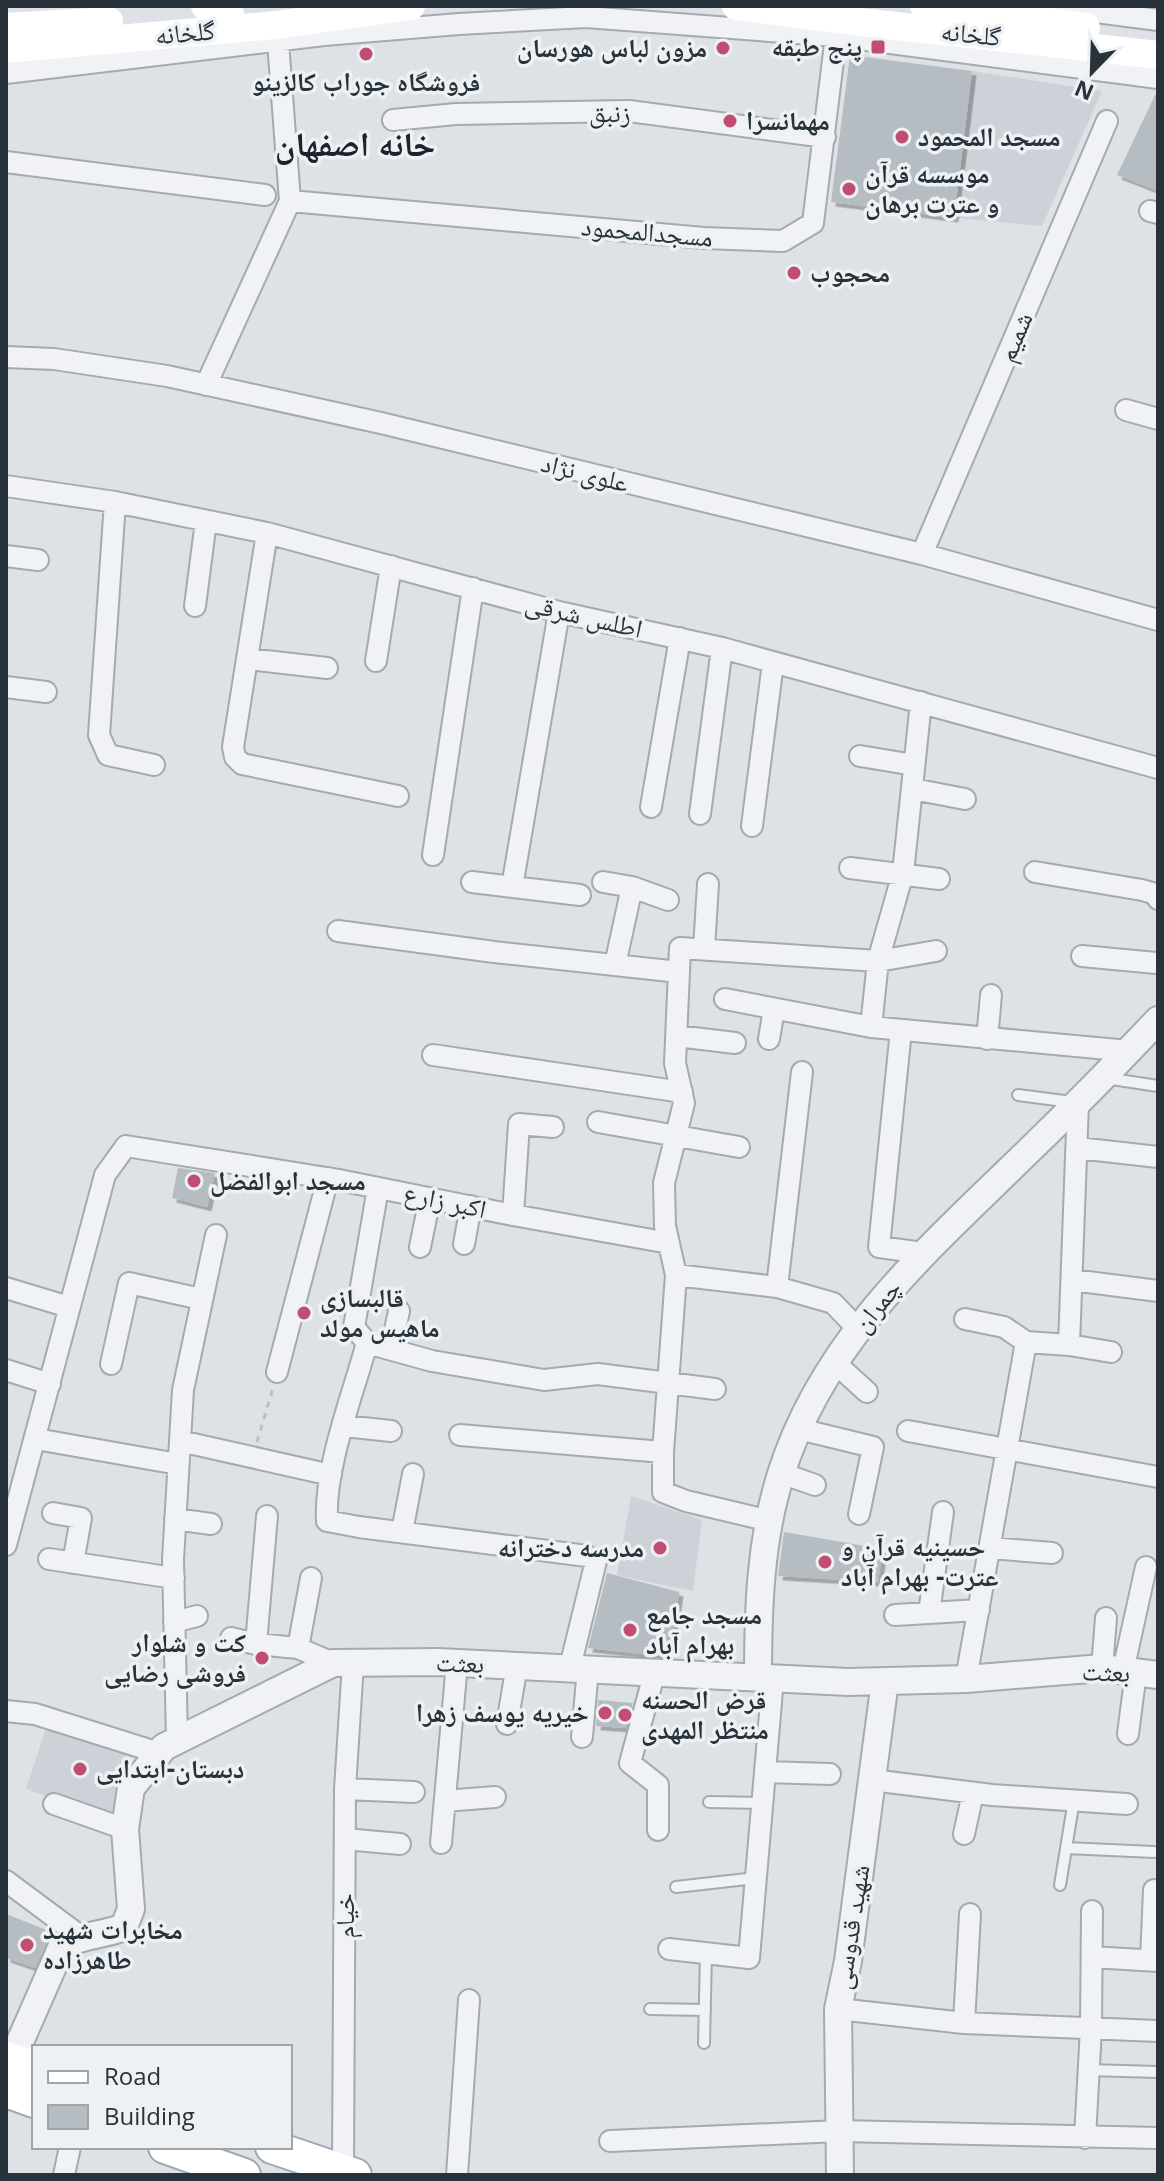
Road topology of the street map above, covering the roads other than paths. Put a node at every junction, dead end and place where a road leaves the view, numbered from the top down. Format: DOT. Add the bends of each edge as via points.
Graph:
graph roads {
  1 [pos="75,6"];
  2 [pos="411,6"];
  3 [pos="729,6"];
  4 [pos="736,6"];
  5 [pos="924,6"];
  6 [pos="1050,6"];
  7 [pos="217,10"];
  8 [pos="6,12"];
  9 [pos="1158,20"];
  10 [pos="278,24"];
  11 [pos="6,27"];
  12 [pos="766,30"];
  13 [pos="836,36"];
  14 [pos="1158,36"];
  15 [pos="6,49"];
  16 [pos="1158,55"];
  17 [pos="6,73"];
  18 [pos="1158,78"];
  19 [pos="393,120"];
  20 [pos="1107,121"];
  21 [pos="825,137"];
  22 [pos="6,162"];
  23 [pos="265,195"];
  24 [pos="290,201"];
  25 [pos="6,357"];
  26 [pos="206,385"];
  27 [pos="1126,410"];
  28 [pos="1158,419"];
  29 [pos="6,486"];
  30 [pos="115,502"];
  31 [pos="206,521"];
  32 [pos="267,533"];
  33 [pos="922,554"];
  34 [pos="6,556"];
  35 [pos="38,560"];
  36 [pos="391,566"];
  37 [pos="473,588"];
  38 [pos="195,606"];
  39 [pos="559,612"];
  40 [pos="1158,620"];
  41 [pos="680,638"];
  42 [pos="722,648"];
  43 [pos="248,659"];
  44 [pos="376,661"];
  45 [pos="773,663"];
  46 [pos="327,668"];
  47 [pos="6,687"];
  48 [pos="46,692"];
  49 [pos="921,702"];
  50 [pos="860,756"];
  51 [pos="154,765"];
  52 [pos="914,765"];
  53 [pos="1158,768"];
  54 [pos="913,789"];
  55 [pos="398,796"];
  56 [pos="965,799"];
  57 [pos="651,807"];
  58 [pos="700,814"];
  59 [pos="752,826"];
  60 [pos="433,855"];
  61 [pos="850,868"];
  62 [pos="1035,872"];
  63 [pos="903,873"];
  64 [pos="939,879"];
  65 [pos="472,882"];
  66 [pos="603,882"];
  67 [pos="708,884"];
  68 [pos="512,887"];
  69 [pos="632,887"];
  70 [pos="580,895"];
  71 [pos="1158,899"];
  72 [pos="668,900"];
  73 [pos="338,931"];
  74 [pos="704,949"];
  75 [pos="936,951"];
  76 [pos="1082,956"];
  77 [pos="1157,959"];
  78 [pos="878,961"];
  79 [pos="615,965"];
  80 [pos="679,972"];
  81 [pos="991,995"];
  82 [pos="725,999"];
  83 [pos="774,1009"];
  84 [pos="1158,1020"];
  85 [pos="871,1027"];
  86 [pos="901,1030"];
  87 [pos="677,1036"];
  88 [pos="769,1039"];
  89 [pos="987,1039"];
  90 [pos="735,1043"];
  91 [pos="1129,1051"];
  92 [pos="433,1055"];
  93 [pos="802,1072"];
  94 [pos="1103,1077"];
  95 [pos="1158,1086"];
  96 [pos="682,1092"];
  97 [pos="1018,1095"];
  98 [pos="1078,1103"];
  99 [pos="598,1122"];
  100 [pos="553,1127"];
  101 [pos="676,1135"];
  102 [pos="739,1147"];
  103 [pos="1078,1148"];
  104 [pos="1158,1157"];
  105 [pos="328,1178"];
  106 [pos="378,1188"];
  107 [pos="430,1198"];
  108 [pos="471,1206"];
  109 [pos="513,1215"];
  110 [pos="216,1235"];
  111 [pos="669,1243"];
  112 [pos="464,1244"];
  113 [pos="420,1247"];
  114 [pos="923,1253"];
  115 [pos="676,1275"];
  116 [pos="1072,1280"];
  117 [pos="777,1287"];
  118 [pos="6,1288"];
  119 [pos="1158,1291"];
  120 [pos="201,1299"];
  121 [pos="69,1307"];
  122 [pos="399,1311"];
  123 [pos="965,1319"];
  124 [pos="858,1329"];
  125 [pos="1026,1342"];
  126 [pos="367,1343"];
  127 [pos="1069,1345"];
  128 [pos="391,1348"];
  129 [pos="1111,1352"];
  130 [pos="834,1362"];
  131 [pos="111,1364"];
  132 [pos="6,1370"];
  133 [pos="277,1372"];
  134 [pos="668,1383"];
  135 [pos="50,1384"];
  136 [pos="715,1389"];
  137 [pos="867,1392"];
  138 [pos="344,1426"];
  139 [pos="799,1429"];
  140 [pos="391,1431"];
  141 [pos="908,1431"];
  142 [pos="460,1435"];
  143 [pos="36,1439"];
  144 [pos="180,1441"];
  145 [pos="1007,1451"];
  146 [pos="663,1452"];
  147 [pos="178,1464"];
  148 [pos="781,1473"];
  149 [pos="413,1474"];
  150 [pos="331,1475"];
  151 [pos="1158,1477"];
  152 [pos="15,1482"];
  153 [pos="815,1485"];
  154 [pos="943,1512"];
  155 [pos="53,1513"];
  156 [pos="859,1514"];
  157 [pos="267,1516"];
  158 [pos="175,1519"];
  159 [pos="770,1521"];
  160 [pos="9,1523"];
  161 [pos="211,1524"];
  162 [pos="402,1532"];
  163 [pos="6,1545"];
  164 [pos="990,1548"];
  165 [pos="1052,1553"];
  166 [pos="49,1559"];
  167 [pos="73,1563"];
  168 [pos="1146,1567"];
  169 [pos="174,1578"];
  170 [pos="311,1578"];
  171 [pos="979,1610"];
  172 [pos="929,1613"];
  173 [pos="895,1615"];
  174 [pos="197,1616"];
  175 [pos="1106,1618"];
  176 [pos="174,1622"];
  177 [pos="231,1638"];
  178 [pos="256,1644"];
  179 [pos="298,1648"];
  180 [pos="343,1663"];
  181 [pos="457,1663"];
  182 [pos="517,1665"];
  183 [pos="579,1667"];
  184 [pos="655,1671"];
  185 [pos="1130,1671"];
  186 [pos="765,1678"];
  187 [pos="966,1679"];
  188 [pos="885,1681"];
  189 [pos="6,1711"];
  190 [pos="507,1724"];
  191 [pos="1128,1734"];
  192 [pos="582,1737"];
  193 [pos="168,1747"];
  194 [pos="765,1772"];
  195 [pos="830,1774"];
  196 [pos="872,1780"];
  197 [pos="345,1789"];
  198 [pos="414,1792"];
  199 [pos="973,1793"];
  200 [pos="495,1797"];
  201 [pos="1074,1800"];
  202 [pos="445,1801"];
  203 [pos="709,1802"];
  204 [pos="762,1803"];
  205 [pos="54,1804"];
  206 [pos="1127,1804"];
  207 [pos="125,1829"];
  208 [pos="658,1830"];
  209 [pos="964,1834"];
  210 [pos="345,1839"];
  211 [pos="441,1843"];
  212 [pos="400,1844"];
  213 [pos="1066,1848"];
  214 [pos="1154,1852"];
  215 [pos="756,1878"];
  216 [pos="6,1881"];
  217 [pos="1060,1885"];
  218 [pos="676,1887"];
  219 [pos="1154,1890"];
  220 [pos="1092,1911"];
  221 [pos="970,1914"];
  222 [pos="80,1936"];
  223 [pos="669,1949"];
  224 [pos="706,1953"];
  225 [pos="1092,1957"];
  226 [pos="1155,1960"];
  227 [pos="469,2000"];
  228 [pos="650,2009"];
  229 [pos="838,2009"];
  230 [pos="705,2010"];
  231 [pos="964,2023"];
  232 [pos="1091,2028"];
  233 [pos="1158,2031"];
  234 [pos="704,2043"];
  235 [pos="17,2062"];
  236 [pos="1088,2070"];
  237 [pos="1158,2072"];
  238 [pos="6,2091"];
  239 [pos="32,2100"];
  240 [pos="840,2131"];
  241 [pos="1085,2138"];
  242 [pos="1158,2138"];
  243 [pos="610,2141"];
  244 [pos="70,2149"];
  245 [pos="171,2149"];
  246 [pos="278,2149"];
  247 [pos="349,2173"];
  248 [pos="240,2174"];
  249 [pos="64,2175"];
  250 [pos="457,2175"];
  251 [pos="840,2175"];
  1 -- 8 [label="main road"];
  2 -- 10 [label="main road, گلخانه"];
  3 -- 12 [label="main road"];
  4 -- 16 [label="main road, گلخانه"];
  5 -- 14 [label="main road, گلخانه"];
  6 -- 9 [label="street"];
  7 -- 10 [label="main road, گلخانه"];
  7 -- 11 [label="main road, گلخانه"];
  10 -- 12 [label="street" via="586,17"];
  10 -- 15 [label="main road, گلخانه"];
  10 -- 17 [label="street"];
  10 -- 24 [label="street"];
  12 -- 13 [label="street"];
  13 -- 18 [label="street"];
  13 -- 21 [label="street, مسجدالمحمود"];
  19 -- 21 [label="street, زنبق" via="629,111"];
  20 -- 33 [label="street, شمیم"];
  21 -- 24 [label="street, مسجدالمحمود" via="813,223 783,241"];
  22 -- 23 [label="street"];
  24 -- 26 [label="street"];
  25 -- 26 [label="street, علوی نژاد" via="54,359"];
  26 -- 33 [label="street, علوی نژاد"];
  27 -- 28 [label="street"];
  29 -- 30 [label="street, اطلس شرقی"];
  30 -- 31 [label="street, اطلس شرقی"];
  30 -- 51 [label="street" via="99,735 108,755"];
  31 -- 32 [label="street, اطلس شرقی"];
  31 -- 38 [label="street"];
  32 -- 36 [label="street, اطلس شرقی"];
  32 -- 43 [label="street"];
  33 -- 40 [label="street, علوی نژاد"];
  34 -- 35 [label="street"];
  36 -- 37 [label="street, اطلس شرقی"];
  36 -- 44 [label="street"];
  37 -- 39 [label="street, اطلس شرقی"];
  37 -- 60 [label="street"];
  39 -- 41 [label="street, اطلس شرقی"];
  39 -- 68 [label="street"];
  41 -- 42 [label="street, اطلس شرقی"];
  41 -- 57 [label="street"];
  42 -- 45 [label="street, اطلس شرقی"];
  42 -- 58 [label="street"];
  43 -- 46 [label="street"];
  43 -- 55 [label="street" via="233,747 242,764"];
  45 -- 49 [label="street, اطلس شرقی"];
  45 -- 59 [label="street"];
  47 -- 48 [label="street"];
  49 -- 52 [label="street"];
  49 -- 53 [label="street, اطلس شرقی"];
  50 -- 52 [label="street"];
  52 -- 54 [label="street"];
  54 -- 56 [label="street"];
  54 -- 63 [label="street"];
  61 -- 63 [label="street"];
  62 -- 71 [label="street" via="1142,890"];
  63 -- 64 [label="street"];
  63 -- 78 [label="street"];
  65 -- 68 [label="street"];
  66 -- 69 [label="street"];
  67 -- 74 [label="street"];
  68 -- 70 [label="street"];
  69 -- 72 [label="street"];
  69 -- 79 [label="street"];
  73 -- 79 [label="street"];
  74 -- 78 [label="street"];
  74 -- 80 [label="street" via="680,948"];
  75 -- 78 [label="street"];
  76 -- 77 [label="street"];
  78 -- 85 [label="street"];
  79 -- 80 [label="street"];
  80 -- 87 [label="street"];
  81 -- 89 [label="street"];
  82 -- 83 [label="street"];
  83 -- 85 [label="street"];
  83 -- 88 [label="street"];
  84 -- 91 [label="street, چمران"];
  85 -- 86 [label="street"];
  86 -- 89 [label="street"];
  86 -- 114 [label="street" via="879,1247"];
  87 -- 90 [label="street"];
  87 -- 96 [label="street" via="675,1063"];
  89 -- 91 [label="street"];
  91 -- 94 [label="street, چمران"];
  92 -- 96 [label="street"];
  93 -- 117 [label="street"];
  94 -- 95 [label="lane"];
  94 -- 98 [label="street, چمران"];
  96 -- 101 [label="street"];
  97 -- 98 [label="lane"];
  98 -- 103 [label="street"];
  98 -- 114 [label="street, چمران"];
  99 -- 101 [label="street"];
  100 -- 109 [label="street" via="519,1124"];
  101 -- 102 [label="street"];
  101 -- 111 [label="street" via="664,1183"];
  103 -- 104 [label="street"];
  103 -- 116 [label="street"];
  105 -- 106 [label="street, اکبر زارع"];
  105 -- 121 [label="street, اکبر زارع" via="126,1146 105,1175"];
  105 -- 133 [label="street"];
  106 -- 107 [label="street, اکبر زارع"];
  106 -- 126 [label="street" via="354,1327"];
  107 -- 108 [label="street, اکبر زارع"];
  107 -- 113 [label="street"];
  108 -- 109 [label="street, اکبر زارع"];
  108 -- 112 [label="street"];
  109 -- 111 [label="street, اکبر زارع"];
  110 -- 120 [label="street"];
  111 -- 115 [label="street"];
  114 -- 124 [label="street, چمران"];
  115 -- 117 [label="street"];
  115 -- 134 [label="street"];
  116 -- 119 [label="street"];
  116 -- 127 [label="street"];
  117 -- 124 [label="street" via="833,1303"];
  118 -- 121 [label="street"];
  120 -- 131 [label="street" via="129,1283"];
  120 -- 144 [label="street" via="183,1390"];
  121 -- 135 [label="street"];
  122 -- 128 [label="street"];
  123 -- 125 [label="street" via="1004,1327"];
  124 -- 130 [label="street, چمران"];
  125 -- 127 [label="street"];
  125 -- 145 [label="street"];
  126 -- 128 [label="street"];
  126 -- 138 [label="street"];
  127 -- 129 [label="street"];
  128 -- 134 [label="street" via="432,1361 544,1380 598,1374"];
  130 -- 137 [label="street"];
  130 -- 139 [label="street, چمران"];
  132 -- 135 [label="street"];
  134 -- 136 [label="street"];
  134 -- 146 [label="street"];
  135 -- 143 [label="street"];
  138 -- 140 [label="street"];
  138 -- 150 [label="street"];
  139 -- 148 [label="street, چمران"];
  139 -- 156 [label="street" via="873,1447"];
  141 -- 145 [label="street"];
  142 -- 146 [label="street"];
  143 -- 147 [label="street"];
  143 -- 152 [label="street"];
  144 -- 147 [label="street"];
  144 -- 150 [label="street"];
  145 -- 151 [label="street"];
  145 -- 164 [label="street"];
  146 -- 159 [label="street" via="663,1492"];
  147 -- 158 [label="street"];
  148 -- 153 [label="street"];
  148 -- 159 [label="street, چمران"];
  149 -- 162 [label="street"];
  150 -- 162 [label="street" via="327,1521"];
  152 -- 160 [label="street"];
  154 -- 172 [label="street"];
  155 -- 167 [label="street" via="81,1518"];
  157 -- 178 [label="street"];
  158 -- 161 [label="street"];
  158 -- 169 [label="street"];
  159 -- 186 [label="street, چمران" via="758,1589"];
  160 -- 163 [label="street"];
  162 -- 183 [label="street" via="596,1561"];
  164 -- 165 [label="street"];
  164 -- 171 [label="street"];
  166 -- 167 [label="street"];
  167 -- 169 [label="street"];
  168 -- 185 [label="street"];
  169 -- 176 [label="street"];
  170 -- 179 [label="street"];
  171 -- 172 [label="street"];
  171 -- 187 [label="street"];
  172 -- 173 [label="street"];
  174 -- 176 [label="street"];
  175 -- 185 [label="street"];
  176 -- 193 [label="street"];
  177 -- 178 [label="street"];
  178 -- 179 [label="street"];
  179 -- 180 [label="street"];
  180 -- 181 [label="street, بعثت"];
  180 -- 193 [label="street, بعثت"];
  180 -- 197 [label="street, خیام"];
  181 -- 182 [label="street, بعثت"];
  181 -- 202 [label="street"];
  182 -- 183 [label="street, بعثت"];
  182 -- 190 [label="street"];
  183 -- 184 [label="street, بعثت"];
  183 -- 192 [label="street"];
  184 -- 186 [label="street, بعثت"];
  184 -- 208 [label="street" via="630,1763 658,1785"];
  185 -- 187 [label="street, بعثت"];
  185 -- 191 [label="street"];
  186 -- 188 [label="street, بعثت"];
  186 -- 194 [label="street"];
  187 -- 188 [label="street, بعثت"];
  188 -- 196 [label="street, شهید قدوسی"];
  189 -- 193 [label="street"];
  193 -- 207 [label="street, بعثت" via="131,1788"];
  194 -- 195 [label="street"];
  194 -- 204 [label="street"];
  196 -- 199 [label="street"];
  196 -- 229 [label="street, شهید قدوسی"];
  197 -- 198 [label="street"];
  197 -- 210 [label="street, خیام"];
  199 -- 201 [label="street"];
  199 -- 209 [label="street"];
  200 -- 202 [label="street"];
  201 -- 206 [label="street"];
  201 -- 213 [label="lane"];
  202 -- 211 [label="street"];
  203 -- 204 [label="lane"];
  204 -- 215 [label="street"];
  205 -- 207 [label="street"];
  207 -- 222 [label="street, بعثت" via="131,1909 124,1927"];
  210 -- 212 [label="street"];
  210 -- 247 [label="street, خیام"];
  213 -- 214 [label="lane"];
  213 -- 217 [label="lane"];
  215 -- 218 [label="lane"];
  215 -- 224 [label="street" via="749,1958"];
  216 -- 222 [label="street"];
  219 -- 226 [label="street"];
  220 -- 225 [label="street"];
  221 -- 231 [label="street"];
  222 -- 235 [label="street" via="62,1946"];
  223 -- 224 [label="street"];
  224 -- 230 [label="lane"];
  225 -- 226 [label="street"];
  225 -- 232 [label="street"];
  227 -- 250 [label="street"];
  228 -- 230 [label="lane"];
  229 -- 231 [label="street"];
  229 -- 240 [label="street, شهید قدوسی"];
  230 -- 234 [label="lane"];
  231 -- 232 [label="street"];
  232 -- 233 [label="street"];
  232 -- 236 [label="street"];
  236 -- 237 [label="lane"];
  236 -- 241 [label="street"];
  238 -- 239 [label="main road"];
  240 -- 241 [label="street"];
  240 -- 243 [label="street"];
  240 -- 251 [label="street, شهید قدوسی"];
  241 -- 242 [label="street"];
  244 -- 249 [label="street"];
  245 -- 248 [label="main road"];
  246 -- 247 [label="main road"];
}
